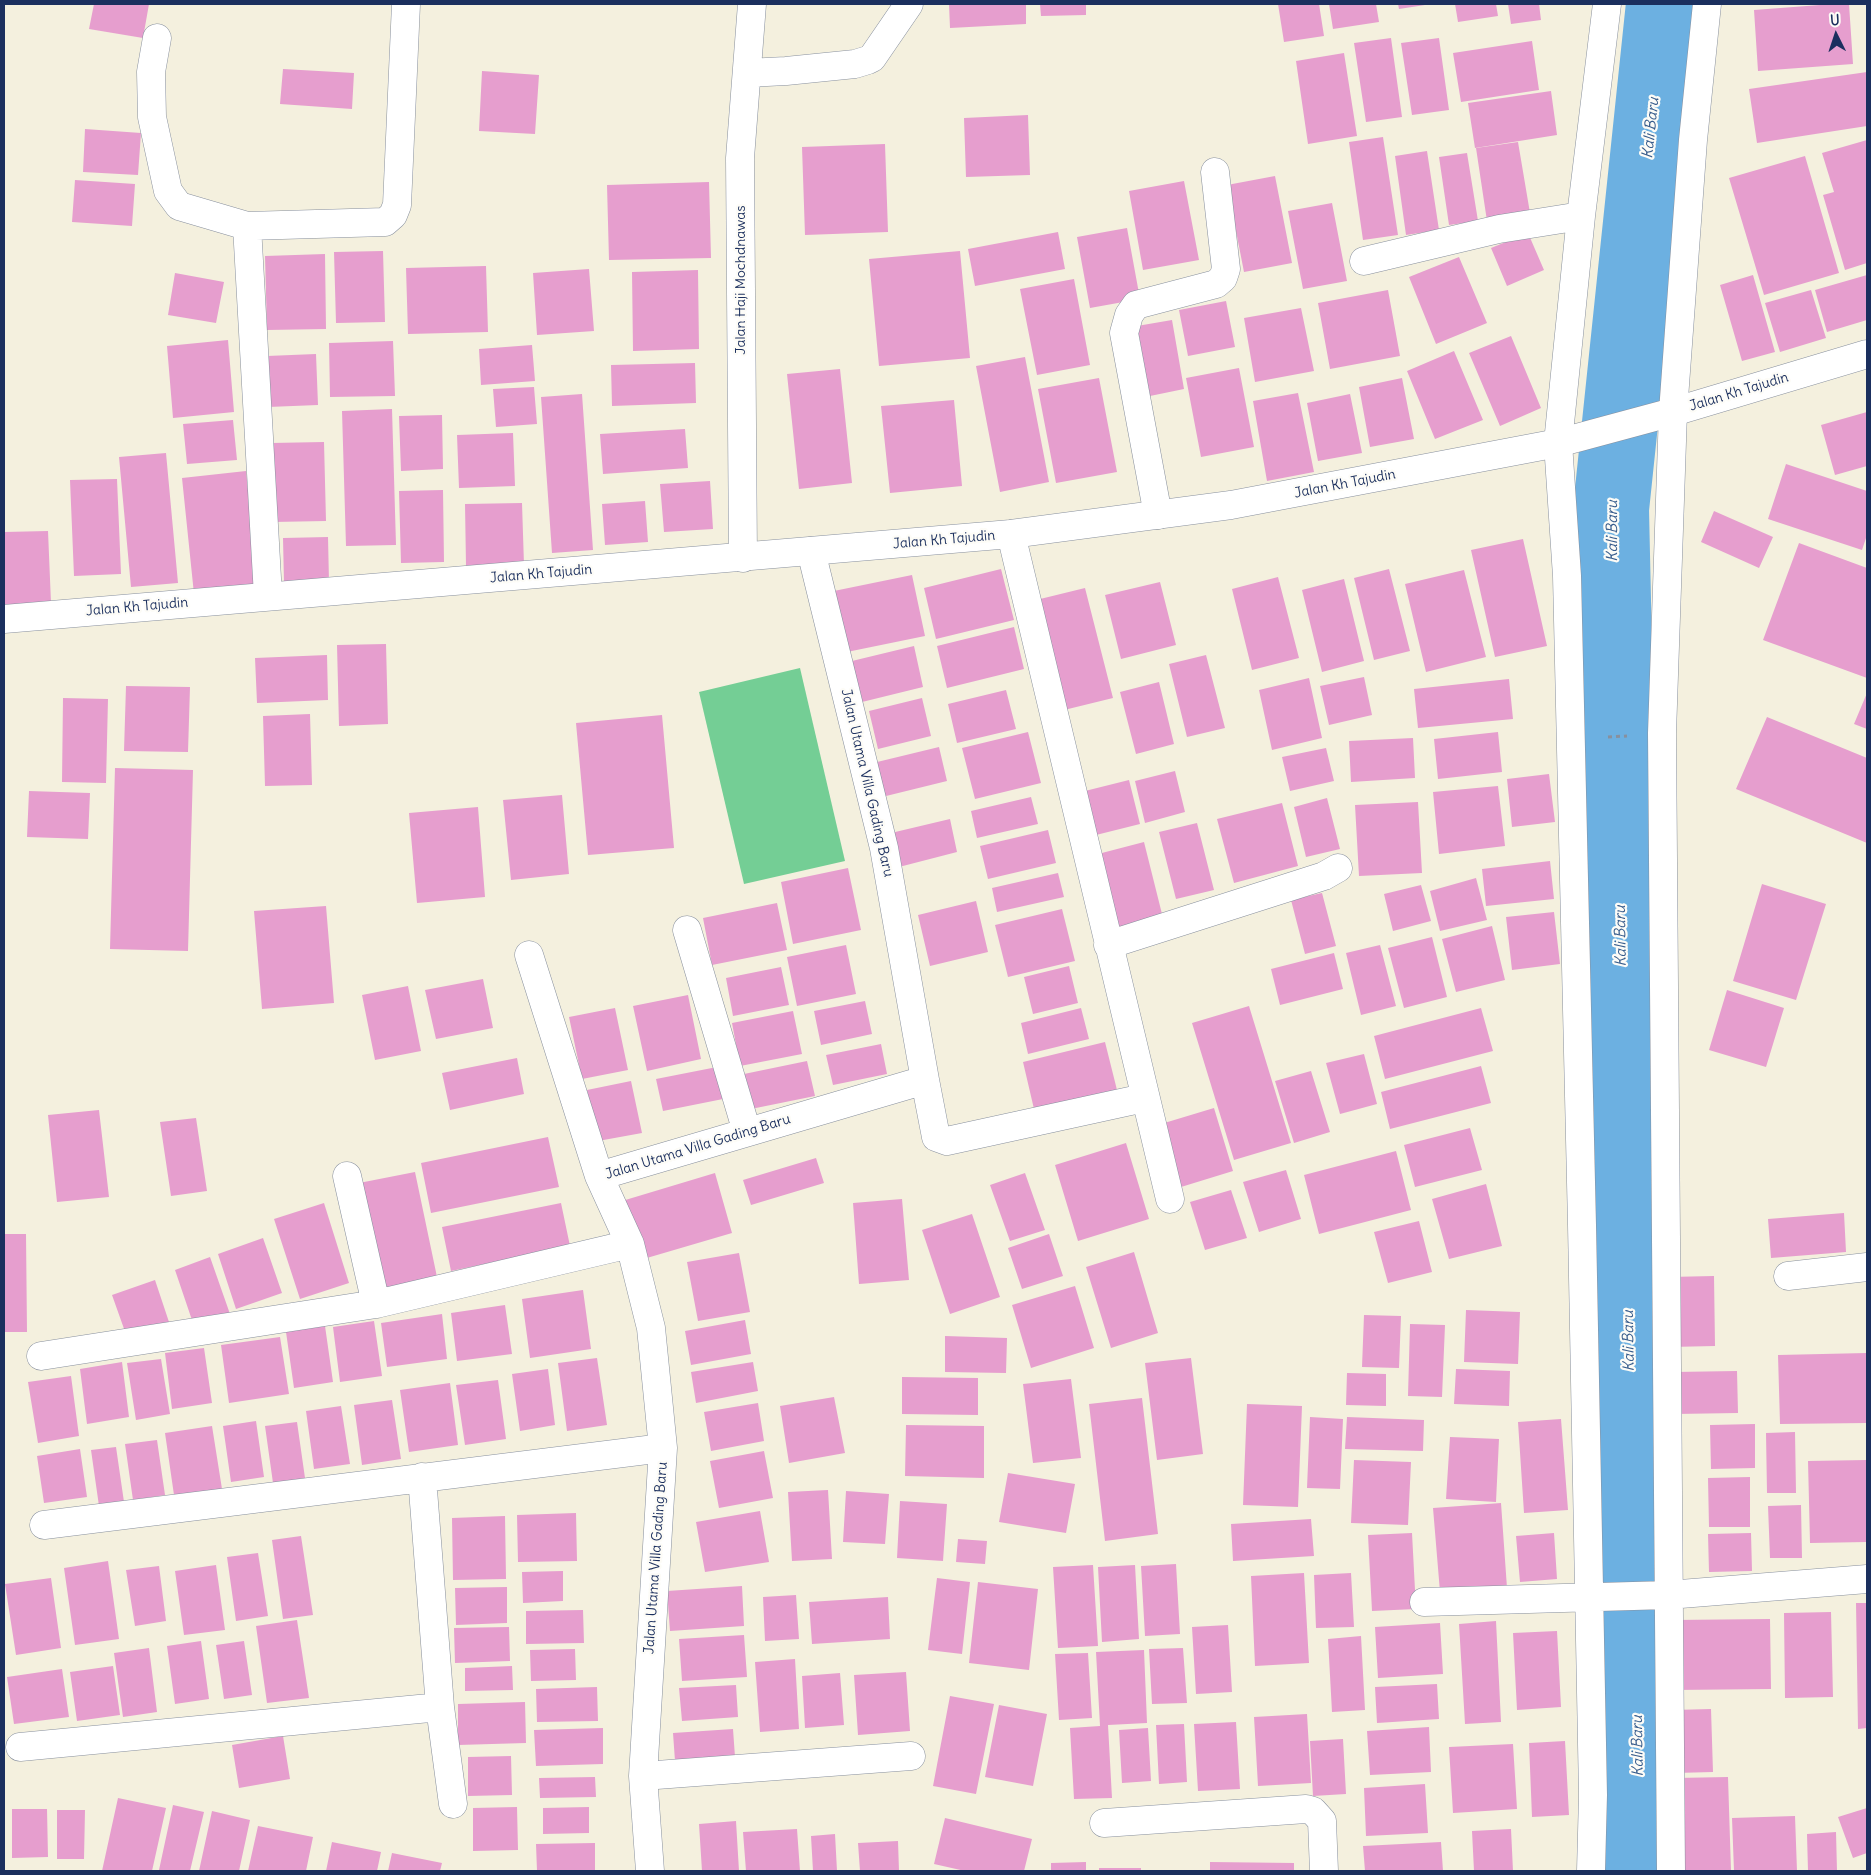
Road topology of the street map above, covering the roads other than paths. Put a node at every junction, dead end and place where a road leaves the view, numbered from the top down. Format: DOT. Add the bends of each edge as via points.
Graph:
graph roads {
  1 [pos="406,4"];
  2 [pos="752,4"];
  3 [pos="909,4"];
  4 [pos="1607,4"];
  5 [pos="1707,4"];
  6 [pos="157,38"];
  7 [pos="747,73"];
  8 [pos="1215,172"];
  9 [pos="1581,216"];
  10 [pos="247,226"];
  11 [pos="1364,261"];
  12 [pos="1867,354"];
  13 [pos="1673,412"];
  14 [pos="1558,443"];
  15 [pos="1158,515"];
  16 [pos="1011,534"];
  17 [pos="811,551"];
  18 [pos="743,558"];
  19 [pos="268,596"];
  20 [pos="4,619"];
  21 [pos="1338,868"];
  22 [pos="687,930"];
  23 [pos="1108,945"];
  24 [pos="529,955"];
  25 [pos="925,1080"];
  26 [pos="1144,1098"];
  27 [pos="747,1132"];
  28 [pos="347,1176"];
  29 [pos="599,1176"];
  30 [pos="1170,1200"];
  31 [pos="630,1244"];
  32 [pos="1867,1266"];
  33 [pos="1788,1276"];
  34 [pos="376,1304"];
  35 [pos="41,1356"];
  36 [pos="663,1448"];
  37 [pos="422,1477"];
  38 [pos="44,1525"];
  39 [pos="1867,1579"];
  40 [pos="1668,1595"];
  41 [pos="1590,1596"];
  42 [pos="1424,1602"];
  43 [pos="440,1706"];
  44 [pos="20,1747"];
  45 [pos="910,1756"];
  46 [pos="643,1776"];
  47 [pos="453,1804"];
  48 [pos="1104,1823"];
  49 [pos="650,1871"];
  50 [pos="1324,1871"];
  51 [pos="1591,1871"];
  52 [pos="1671,1871"];
  1 -- 10 [label="street" via="397,205 393,215 385,222"];
  2 -- 7 [label="street, Jalan Haji Mochdnawas"];
  3 -- 7 [label="street" via="868,60 855,64"];
  4 -- 9 [label="street"];
  5 -- 13 [label="street" via="1693,140"];
  6 -- 10 [label="street" via="151,72 152,117 168,191 179,206"];
  7 -- 18 [label="street, Jalan Haji Mochdnawas" via="740,158"];
  8 -- 15 [label="street" via="1226,269 1223,278 1216,284 1136,304 1124,333"];
  9 -- 11 [label="street" via="1499,229"];
  9 -- 14 [label="street"];
  10 -- 19 [label="street"];
  12 -- 13 [label="street, Jalan Kh Tajudin"];
  13 -- 14 [label="street, Jalan Kh Tajudin"];
  13 -- 40 [label="street" via="1662,733"];
  14 -- 15 [label="street, Jalan Kh Tajudin" via="1231,505"];
  14 -- 41 [label="street" via="1567,576"];
  15 -- 16 [label="street, Jalan Kh Tajudin"];
  16 -- 17 [label="street, Jalan Kh Tajudin"];
  16 -- 23 [label="street"];
  17 -- 18 [label="street, Jalan Kh Tajudin"];
  17 -- 25 [label="street, Jalan Utama Villa Gading Baru" via="884,848"];
  18 -- 19 [label="street, Jalan Kh Tajudin"];
  19 -- 20 [label="street, Jalan Kh Tajudin"];
  21 -- 23 [label="street" via="1324,876"];
  22 -- 27 [label="street"];
  23 -- 26 [label="street"];
  24 -- 29 [label="street"];
  25 -- 26 [label="street" via="936,1137 948,1141"];
  25 -- 27 [label="street, Jalan Utama Villa Gading Baru"];
  26 -- 30 [label="street"];
  27 -- 29 [label="street, Jalan Utama Villa Gading Baru"];
  28 -- 34 [label="street"];
  29 -- 31 [label="street, Jalan Utama Villa Gading Baru"];
  31 -- 34 [label="street"];
  31 -- 36 [label="street, Jalan Utama Villa Gading Baru" via="651,1328"];
  32 -- 33 [label="street"];
  34 -- 35 [label="street"];
  36 -- 37 [label="street"];
  36 -- 46 [label="street, Jalan Utama Villa Gading Baru"];
  37 -- 38 [label="street"];
  37 -- 43 [label="street"];
  39 -- 40 [label="street"];
  40 -- 41 [label="street"];
  40 -- 52 [label="street"];
  41 -- 42 [label="street"];
  41 -- 51 [label="street"];
  43 -- 44 [label="street"];
  43 -- 47 [label="street"];
  45 -- 46 [label="street"];
  46 -- 49 [label="street, Jalan Utama Villa Gading Baru"];
  48 -- 50 [label="street" via="1306,1809 1322,1821"];
}
